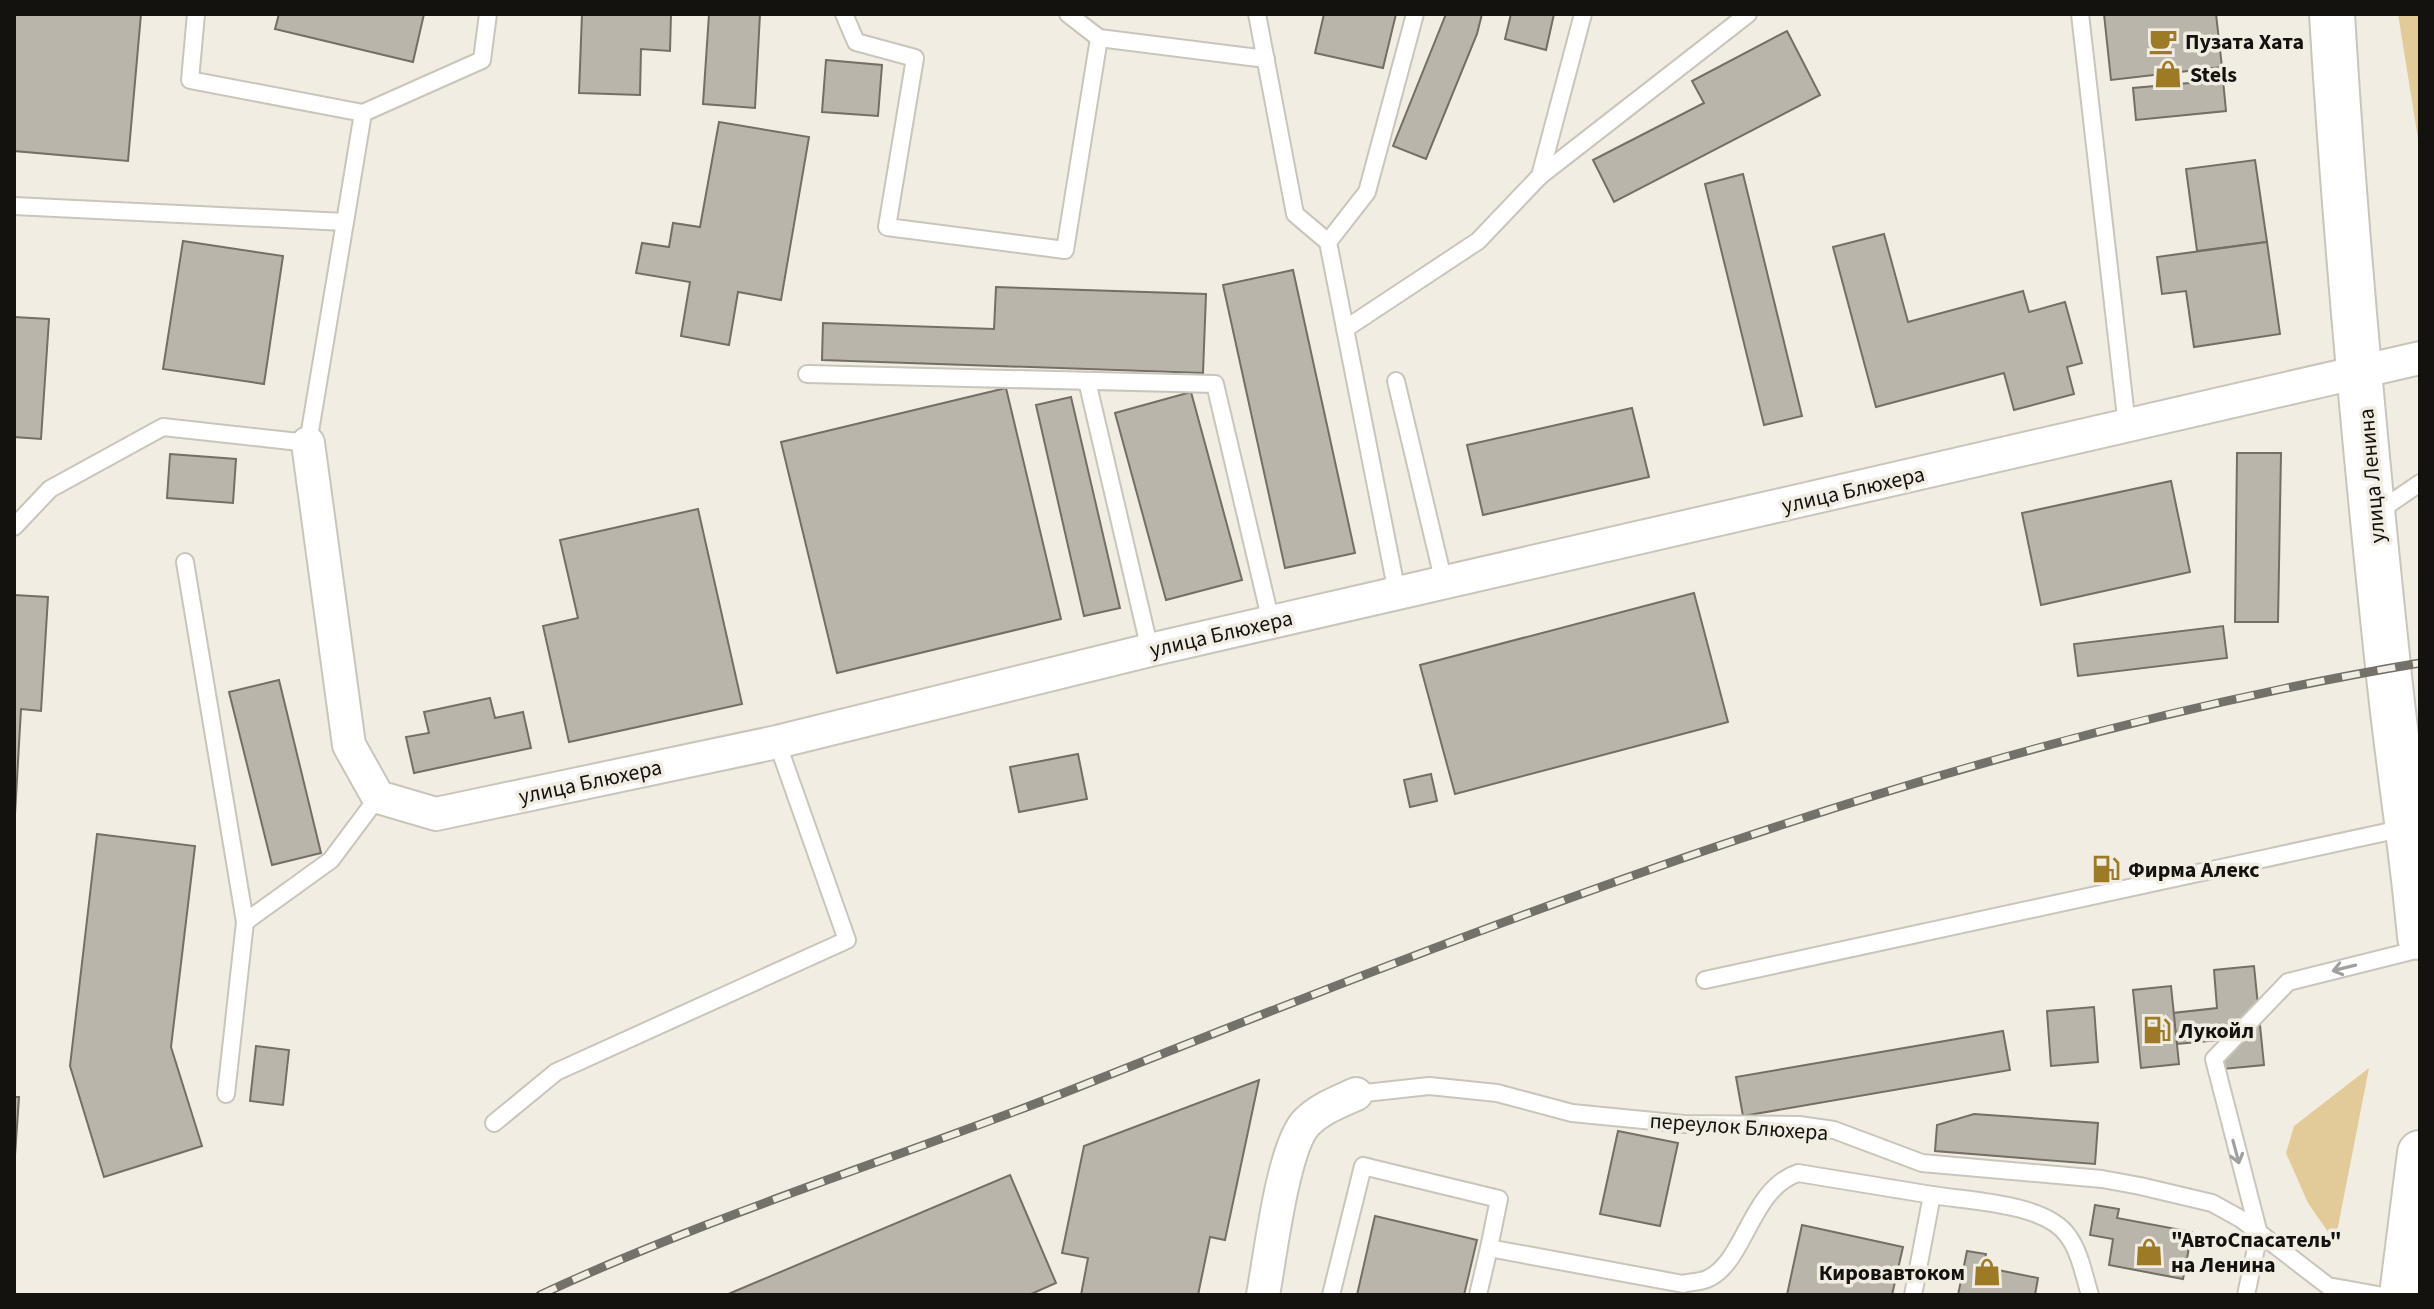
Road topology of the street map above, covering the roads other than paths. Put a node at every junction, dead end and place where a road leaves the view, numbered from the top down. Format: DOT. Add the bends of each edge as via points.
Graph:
graph roads {
  1 [pos="196,14"];
  2 [pos="488,14"];
  3 [pos="844,14"];
  4 [pos="1068,14"];
  5 [pos="1257,14"];
  6 [pos="1415,14"];
  7 [pos="1583,14"];
  8 [pos="1748,14"];
  9 [pos="2080,14"];
  10 [pos="2332,14"];
  11 [pos="1099,38"];
  12 [pos="1266,59"];
  13 [pos="363,113"];
  14 [pos="1540,176"];
  15 [pos="14,206"];
  16 [pos="345,222"];
  17 [pos="1328,242"];
  18 [pos="1345,329"];
  19 [pos="2420,358"];
  20 [pos="2361,372"];
  21 [pos="807,374"];
  22 [pos="1087,381"];
  23 [pos="1396,381"];
  24 [pos="2127,426"];
  25 [pos="308,443"];
  26 [pos="2420,483"];
  27 [pos="2375,514"];
  28 [pos="14,527"];
  29 [pos="185,562"];
  30 [pos="1444,583"];
  31 [pos="1397,593"];
  32 [pos="1271,622"];
  33 [pos="1150,650"];
  34 [pos="777,742"];
  35 [pos="378,797"];
  36 [pos="2410,827"];
  37 [pos="245,922"];
  38 [pos="2420,937"];
  39 [pos="2420,949"];
  40 [pos="1705,980"];
  41 [pos="226,1094"];
  42 [pos="1356,1094"];
  43 [pos="494,1123"];
  44 [pos="2420,1153"];
  45 [pos="1932,1195"];
  46 [pos="2259,1234"];
  47 [pos="1489,1248"];
  48 [pos="1263,1295"];
  49 [pos="1331,1295"];
  50 [pos="1478,1295"];
  51 [pos="1913,1295"];
  52 [pos="2090,1295"];
  53 [pos="2246,1295"];
  54 [pos="2378,1295"];
  55 [pos="2402,1295"];
  1 -- 13 [label="lane" via="190,80"];
  2 -- 13 [label="lane" via="482,60"];
  3 -- 11 [label="lane" via="856,42 915,58 887,227 1065,250"];
  4 -- 11 [label="lane"];
  5 -- 12 [label="lane"];
  6 -- 17 [label="lane" via="1367,192"];
  7 -- 14 [label="lane"];
  8 -- 14 [label="lane"];
  9 -- 24 [label="lane"];
  10 -- 20 [label="main road, улица Ленина" via="2346,251"];
  11 -- 12 [label="lane"];
  12 -- 17 [label="lane" via="1295,214"];
  13 -- 16 [label="lane"];
  14 -- 18 [label="lane" via="1478,241"];
  15 -- 16 [label="lane"];
  16 -- 25 [label="lane"];
  17 -- 18 [label="lane"];
  18 -- 31 [label="lane"];
  19 -- 20 [label="street, улица Блюхера"];
  20 -- 24 [label="street, улица Блюхера"];
  20 -- 27 [label="main road, улица Ленина"];
  21 -- 22 [label="lane"];
  22 -- 32 [label="lane" via="1215,384"];
  22 -- 33 [label="lane"];
  23 -- 30 [label="lane"];
  24 -- 30 [label="street, улица Блюхера"];
  25 -- 28 [label="lane" via="163,427 50,489"];
  25 -- 35 [label="street" via="349,745"];
  26 -- 27 [label="lane"];
  27 -- 36 [label="main road, улица Ленина" via="2388,668"];
  29 -- 37 [label="lane"];
  30 -- 31 [label="street, улица Блюхера"];
  31 -- 32 [label="street, улица Блюхера"];
  32 -- 33 [label="street, улица Блюхера"];
  33 -- 34 [label="street, улица Блюхера"];
  34 -- 35 [label="street, улица Блюхера" via="436,814"];
  34 -- 43 [label="lane" via="847,940 556,1072"];
  35 -- 37 [label="lane" via="331,860"];
  36 -- 38 [label="main road, улица Ленина"];
  36 -- 40 [label="lane"];
  37 -- 41 [label="lane"];
  39 -- 46 [label="lane, one-way" via="2288,982 2214,1059"];
  42 -- 46 [label="lane, переулок Блюхера" via="1429,1086 1497,1093 1586,1114 1834,1130 1922,1163 2102,1179 2212,1203"];
  42 -- 48 [label="street" via="1305,1123 1291,1150"];
  44 -- 55 [label="main road"];
  45 -- 47 [label="lane" via="1798,1173 1782,1179 1720,1270 1707,1280 1683,1284"];
  45 -- 51 [label="lane"];
  45 -- 52 [label="lane" via="2039,1214 2063,1228"];
  46 -- 53 [label="lane"];
  46 -- 54 [label="lane, переулок Блюхера" via="2328,1286"];
  47 -- 49 [label="lane" via="1499,1199 1363,1166"];
  47 -- 50 [label="lane"];
}
